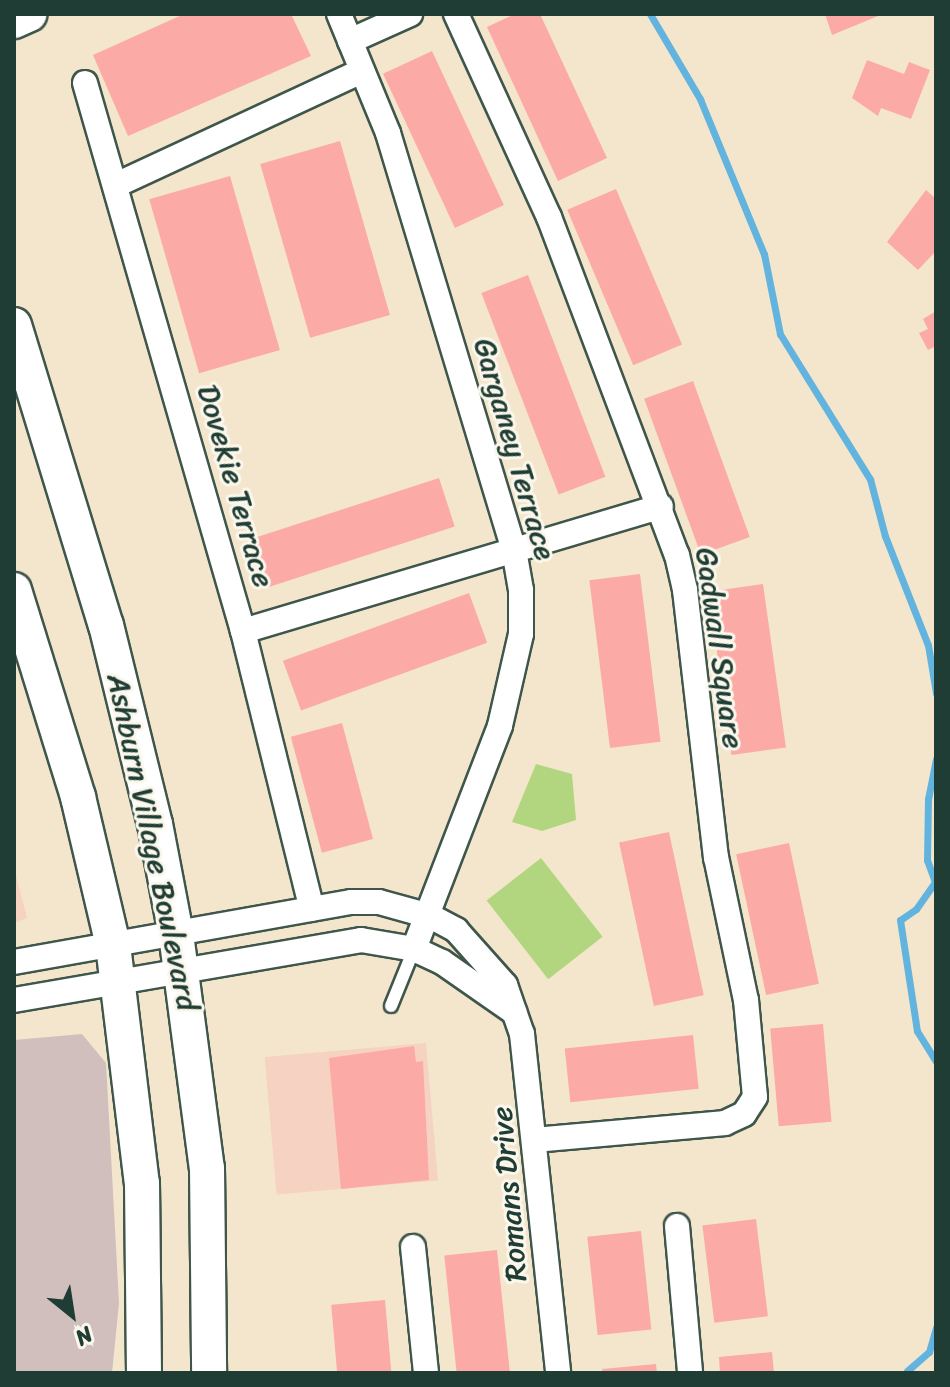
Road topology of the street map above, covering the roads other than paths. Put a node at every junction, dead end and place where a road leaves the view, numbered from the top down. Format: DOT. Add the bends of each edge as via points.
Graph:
graph roads {
  1 [pos="30,14"];
  2 [pos="339,14"];
  3 [pos="410,14"];
  4 [pos="456,14"];
  5 [pos="14,21"];
  6 [pos="350,41"];
  7 [pos="362,71"];
  8 [pos="85,83"];
  9 [pos="116,185"];
  10 [pos="14,325"];
  11 [pos="661,506"];
  12 [pos="514,550"];
  13 [pos="14,590"];
  14 [pos="243,631"];
  15 [pos="312,909"];
  16 [pos="430,916"];
  17 [pos="176,934"];
  18 [pos="113,945"];
  19 [pos="414,949"];
  20 [pos="14,962"];
  21 [pos="182,969"];
  22 [pos="119,981"];
  23 [pos="14,1000"];
  24 [pos="391,1006"];
  25 [pos="514,1012"];
  26 [pos="535,1140"];
  27 [pos="677,1226"];
  28 [pos="413,1247"];
  29 [pos="144,1373"];
  30 [pos="209,1373"];
  31 [pos="426,1373"];
  32 [pos="558,1373"];
  33 [pos="690,1373"];
  1 -- 5 [label="main road"];
  2 -- 6 [label="street, Garganey Terrace"];
  3 -- 6 [label="street"];
  4 -- 11 [label="street, Gadwall Square" via="549,217"];
  6 -- 7 [label="street, Garganey Terrace"];
  7 -- 9 [label="street"];
  7 -- 12 [label="street, Garganey Terrace" via="388,133"];
  8 -- 9 [label="street, Dovekie Terrace"];
  9 -- 14 [label="street, Dovekie Terrace"];
  10 -- 17 [label="main road, Ashburn Village Boulevard" via="106,625"];
  11 -- 12 [label="street"];
  11 -- 26 [label="street, Gadwall Square" via="685,590 716,857 746,1000 755,1097 744,1114 725,1123"];
  12 -- 14 [label="street"];
  12 -- 16 [label="street, Garganey Terrace" via="521,634 514,675 483,780"];
  13 -- 18 [label="main road, Ashburn Village Boulevard" via="78,797"];
  14 -- 15 [label="street, Dovekie Terrace"];
  15 -- 16 [label="street, Romans Drive" via="379,902"];
  15 -- 17 [label="street, Romans Drive"];
  16 -- 19 [label="street, Garganey Terrace"];
  16 -- 25 [label="street, Romans Drive" via="472,943 505,985"];
  17 -- 18 [label="street, Romans Drive"];
  17 -- 21 [label="main road, Ashburn Village Boulevard"];
  18 -- 20 [label="street, Romans Drive"];
  18 -- 22 [label="main road, Ashburn Village Boulevard"];
  19 -- 21 [label="street" via="361,940"];
  19 -- 24 [label="lane"];
  19 -- 25 [label="street" via="457,971"];
  21 -- 22 [label="street"];
  21 -- 30 [label="main road, Ashburn Village Boulevard" via="207,1168"];
  22 -- 23 [label="street"];
  22 -- 29 [label="main road, Ashburn Village Boulevard" via="142,1183"];
  25 -- 26 [label="street, Romans Drive" via="529,1074"];
  26 -- 32 [label="street, Romans Drive"];
  27 -- 33 [label="street"];
  28 -- 31 [label="street"];
}
